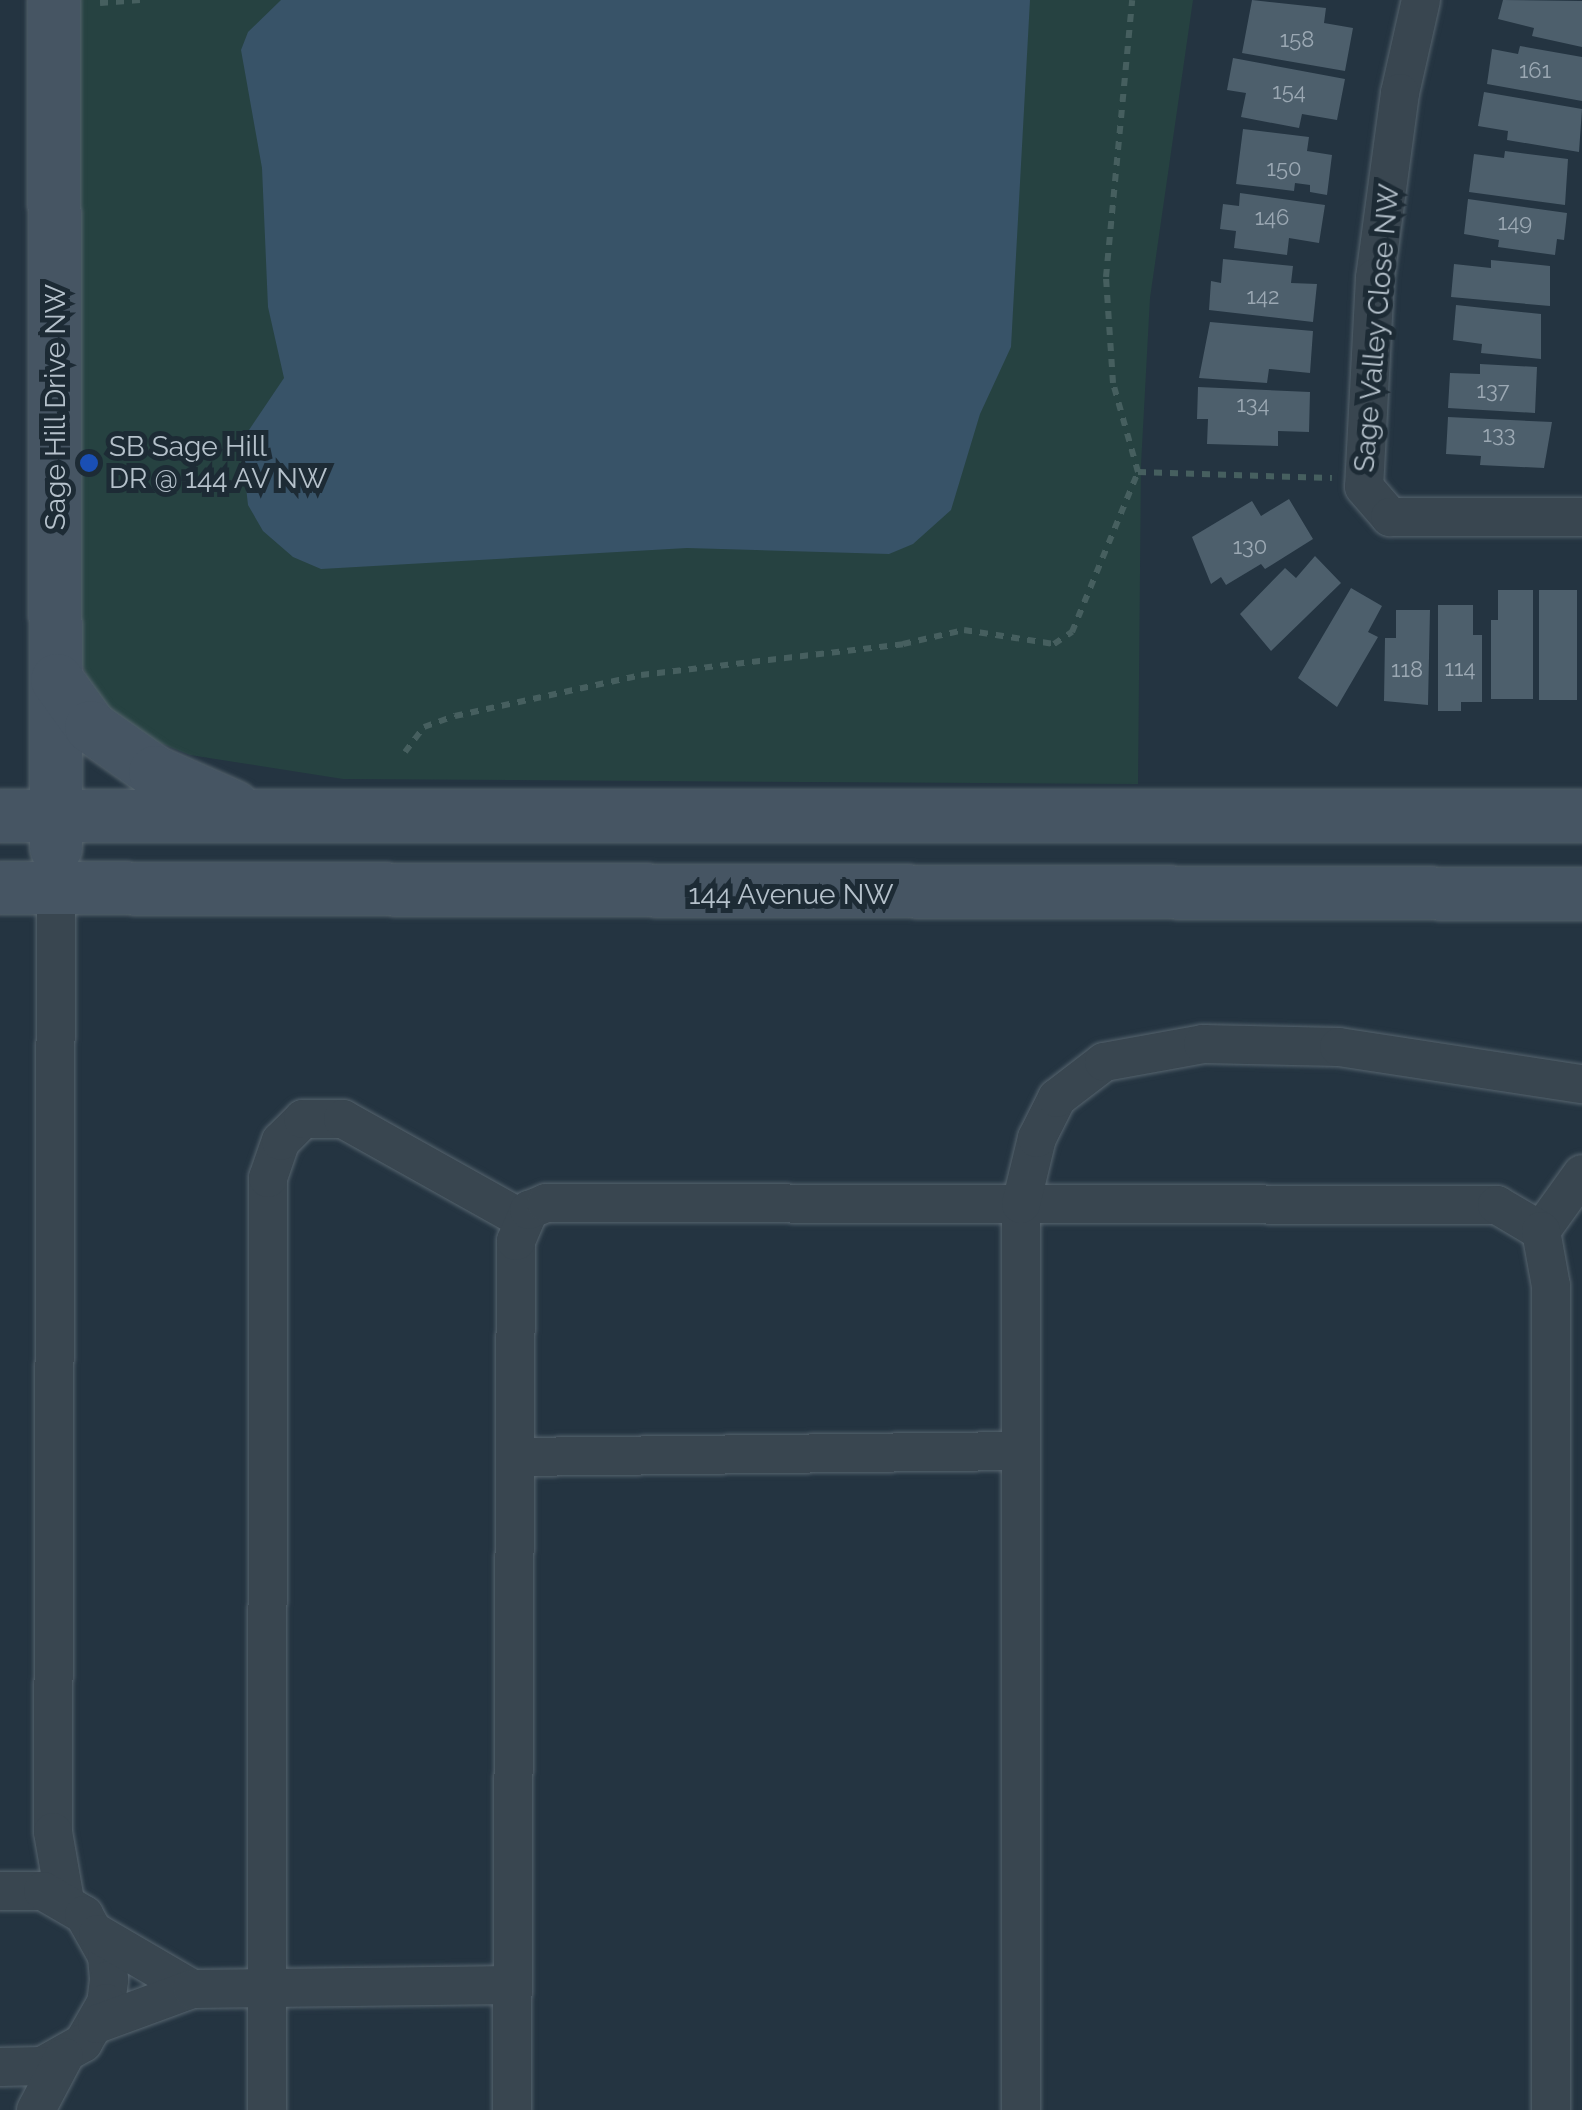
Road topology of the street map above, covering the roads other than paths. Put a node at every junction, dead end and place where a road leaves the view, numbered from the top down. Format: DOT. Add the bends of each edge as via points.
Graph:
graph roads {
  1 [pos="1421,0"];
  2 [pos="77,2"];
  3 [pos="1582,517"];
  4 [pos="57,680"];
  5 [pos="56,815"];
  6 [pos="0,816"];
  7 [pos="253,816"];
  8 [pos="1582,816"];
  9 [pos="0,888"];
  10 [pos="56,888"];
  11 [pos="1582,894"];
  12 [pos="1582,1084"];
  13 [pos="1582,1174"];
  14 [pos="1021,1204"];
  15 [pos="522,1219"];
  16 [pos="1541,1231"];
  17 [pos="1021,1451"];
  18 [pos="515,1457"];
  19 [pos="0,1891"];
  20 [pos="65,1901"];
  21 [pos="98,1934"];
  22 [pos="512,1986"];
  23 [pos="267,1988"];
  24 [pos="192,1989"];
  25 [pos="97,2024"];
  26 [pos="64,2057"];
  27 [pos="0,2067"];
  28 [pos="36,2110"];
  29 [pos="267,2110"];
  30 [pos="512,2110"];
  31 [pos="1021,2110"];
  32 [pos="1551,2110"];
  1 -- 3 [label="street, Sage Valley Close NW" via="1400,93 1375,278 1364,487 1390,517"];
  2 -- 4 [label="main road, Sage Hill Drive NW"];
  4 -- 5 [label="main road, Sage Hill Drive NW"];
  4 -- 7 [label="main road" via="91,728 155,772"];
  5 -- 6 [label="main road"];
  5 -- 7 [label="main road"];
  5 -- 10 [label="main road, Sage Hill Drive NW"];
  7 -- 8 [label="main road"];
  9 -- 10 [label="main road, 144 Avenue NW"];
  10 -- 11 [label="main road, 144 Avenue NW"];
  10 -- 20 [label="street" via="53,1832"];
  12 -- 14 [label="street" via="1339,1047 1203,1044 1104,1062 1057,1098 1037,1138"];
  13 -- 16 [label="street"];
  14 -- 15 [label="street" via="546,1203"];
  14 -- 16 [label="street" via="1496,1205"];
  14 -- 17 [label="street"];
  15 -- 18 [label="street"];
  15 -- 23 [label="street" via="343,1119 303,1119 282,1141 268,1178"];
  16 -- 32 [label="street" via="1551,1286"];
  17 -- 18 [label="street"];
  17 -- 31 [label="street"];
  18 -- 22 [label="street"];
  19 -- 20 [label="street" via="43,1892"];
  20 -- 21 [label="street"];
  21 -- 24 [label="street"];
  21 -- 25 [label="street" via="110,1980"];
  22 -- 23 [label="street"];
  22 -- 30 [label="street"];
  23 -- 24 [label="street"];
  23 -- 29 [label="street"];
  24 -- 25 [label="street"];
  25 -- 26 [label="street"];
  26 -- 27 [label="street" via="42,2066"];
  26 -- 28 [label="street"];
}
